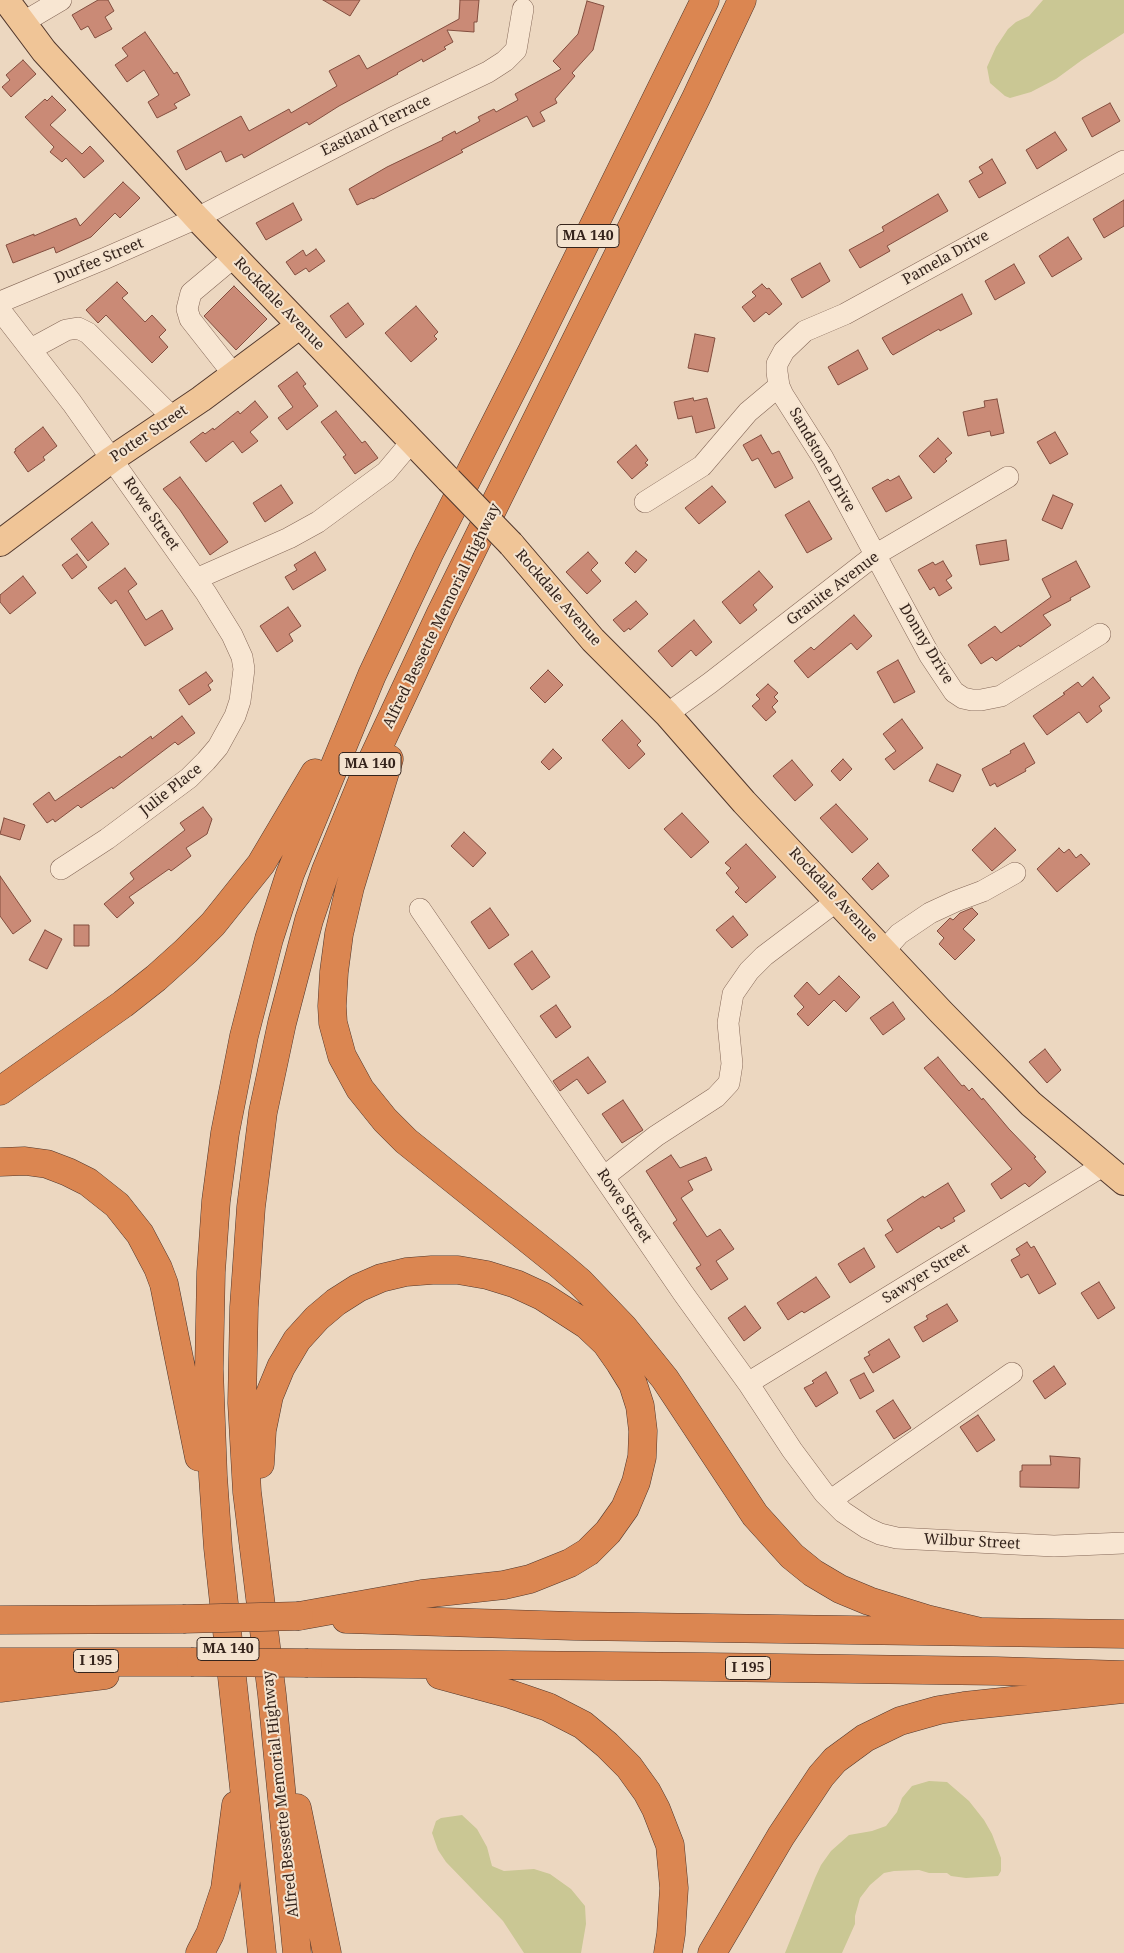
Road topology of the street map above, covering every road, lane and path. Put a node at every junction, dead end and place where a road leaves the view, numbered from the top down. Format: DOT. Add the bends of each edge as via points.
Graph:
graph roads {
  1 [pos="6,0"];
  2 [pos="61,0"];
  3 [pos="704,0"];
  4 [pos="742,0"];
  5 [pos="523,9"];
  6 [pos="22,23"];
  7 [pos="1124,161"];
  8 [pos="196,218"];
  9 [pos="234,257"];
  10 [pos="0,302"];
  11 [pos="0,310"];
  12 [pos="299,326"];
  13 [pos="31,349"];
  14 [pos="777,364"];
  15 [pos="234,375"];
  16 [pos="779,386"];
  17 [pos="173,418"];
  18 [pos="412,441"];
  19 [pos="112,459"];
  20 [pos="1008,478"];
  21 [pos="645,502"];
  22 [pos="0,543"];
  23 [pos="876,555"];
  24 [pos="196,579"];
  25 [pos="1100,634"];
  26 [pos="421,655"];
  27 [pos="244,681"];
  28 [pos="367,686"];
  29 [pos="667,714"];
  30 [pos="61,869"];
  31 [pos="1016,873"];
  32 [pos="838,900"];
  33 [pos="420,910"];
  34 [pos="884,951"];
  35 [pos="0,1091"];
  36 [pos="0,1162"];
  37 [pos="1104,1165"];
  38 [pos="604,1176"];
  39 [pos="1124,1182"];
  40 [pos="1012,1373"];
  41 [pos="748,1383"];
  42 [pos="831,1500"];
  43 [pos="217,1532"];
  44 [pos="1124,1544"];
  45 [pos="260,1595"];
  46 [pos="0,1608"];
  47 [pos="300,1616"];
  48 [pos="73,1618"];
  49 [pos="0,1620"];
  50 [pos="982,1632"];
  51 [pos="1124,1634"];
  52 [pos="0,1662"];
  53 [pos="184,1662"];
  54 [pos="372,1664"];
  55 [pos="1124,1675"];
  56 [pos="0,1688"];
  57 [pos="1124,1689"];
  58 [pos="278,1750"];
  59 [pos="242,1764"];
  60 [pos="200,1953"];
  61 [pos="262,1953"];
  62 [pos="298,1953"];
  63 [pos="327,1953"];
  64 [pos="668,1953"];
  65 [pos="712,1953"];
  1 -- 6 [label="main road, Rockdale Avenue"];
  2 -- 6 [label="street"];
  3 -- 28 [label="highway, MA 140" via="429,554"];
  4 -- 26 [label="highway, Alfred Bessette Memorial Highway / MA 140"];
  5 -- 8 [label="street, Eastland Terrace" via="516,50 488,72"];
  6 -- 8 [label="main road, Rockdale Avenue"];
  7 -- 14 [label="street, Pamela Drive" via="845,314 805,331 789,345"];
  8 -- 9 [label="main road, Rockdale Avenue"];
  8 -- 10 [label="street, Durfee Street"];
  9 -- 12 [label="main road, Rockdale Avenue"];
  9 -- 15 [label="street" via="191,293 187,309 190,319"];
  11 -- 13 [label="street, Rowe Street"];
  12 -- 15 [label="main road, Potter Street"];
  12 -- 18 [label="main road, Rockdale Avenue"];
  13 -- 17 [label="street" via="66,330 78,328 88,333"];
  13 -- 19 [label="street, Rowe Street"];
  14 -- 16 [label="street, Sandstone Drive"];
  15 -- 17 [label="main road, Potter Street"];
  16 -- 21 [label="street" via="748,412 702,466"];
  16 -- 23 [label="street, Sandstone Drive"];
  17 -- 19 [label="main road, Potter Street"];
  18 -- 24 [label="street" via="386,472 318,522"];
  18 -- 29 [label="main road, Rockdale Avenue, bridge" via="511,544 593,640"];
  19 -- 22 [label="main road, Potter Street"];
  19 -- 24 [label="street, Rowe Street"];
  20 -- 23 [label="street, Granite Avenue"];
  23 -- 25 [label="street, Donny Drive" via="930,656 954,692 963,698 982,700 1001,696"];
  23 -- 29 [label="street, Granite Avenue"];
  24 -- 27 [label="street, Rowe Street" via="237,646"];
  26 -- 45 [label="highway, Alfred Bessette Memorial Highway / MA 140" via="362,782 326,870 295,971 263,1112 247,1257 242,1404 247,1492"];
  26 -- 50 [label="highway" via="350,887 339,934 332,989 333,1023 342,1056 350,1071 372,1105 406,1140 559,1264 624,1328 664,1379 755,1515 792,1556 840,1589 869,1601"];
  27 -- 30 [label="street, Julie Place" via="235,716 218,747 206,761 189,778"];
  28 -- 35 [label="highway" via="261,864 213,924 156,978 90,1029"];
  28 -- 43 [label="highway, MA 140" via="279,906 252,1004 228,1117 215,1210 209,1312"];
  29 -- 32 [label="main road, Rockdale Avenue" via="744,802"];
  31 -- 34 [label="street" via="930,913 899,934"];
  32 -- 34 [label="main road, Rockdale Avenue"];
  32 -- 38 [label="street" via="764,956 748,971 733,994 728,1023 732,1064 729,1084 716,1097 656,1136"];
  33 -- 38 [label="street, Rowe Street"];
  34 -- 37 [label="main road, Rockdale Avenue" via="1009,1082"];
  36 -- 43 [label="highway" via="46,1164 88,1182 116,1204 150,1250 170,1309 194,1438"];
  37 -- 39 [label="main road, Rockdale Avenue"];
  37 -- 41 [label="street, Sawyer Street"];
  38 -- 41 [label="street, Rowe Street"];
  40 -- 42 [label="street"];
  41 -- 42 [label="street, Rowe Street" via="792,1450"];
  42 -- 44 [label="street, Wilbur Street" via="867,1528 897,1538 1054,1546"];
  43 -- 59 [label="highway, MA 140"];
  45 -- 47 [label="highway" via="260,1457 269,1396 297,1340 336,1302 374,1281 406,1272 432,1270 487,1275 542,1296 587,1325 606,1343 633,1384 640,1406 642,1457 625,1508 588,1552 570,1564 530,1580 422,1594"];
  45 -- 58 [label="highway, Alfred Bessette Memorial Highway / MA 140"];
  46 -- 48 [label="highway"];
  47 -- 48 [label="highway, bridge"];
  47 -- 50 [label="highway" via="574,1626"];
  48 -- 49 [label="highway"];
  50 -- 51 [label="highway"];
  52 -- 53 [label="highway, I 195"];
  53 -- 54 [label="highway, I 195, bridge"];
  53 -- 56 [label="highway"];
  54 -- 55 [label="highway, I 195" via="612,1665"];
  54 -- 64 [label="highway" via="438,1675 510,1694 548,1707 582,1725 607,1744 647,1792 670,1845 674,1888"];
  57 -- 65 [label="highway" via="939,1710 900,1722 866,1738 835,1760 820,1776"];
  58 -- 62 [label="highway, Alfred Bessette Memorial Highway / MA 140"];
  58 -- 63 [label="highway" via="298,1812"];
  59 -- 60 [label="highway" via="225,1889"];
  59 -- 61 [label="highway, MA 140"];
}
